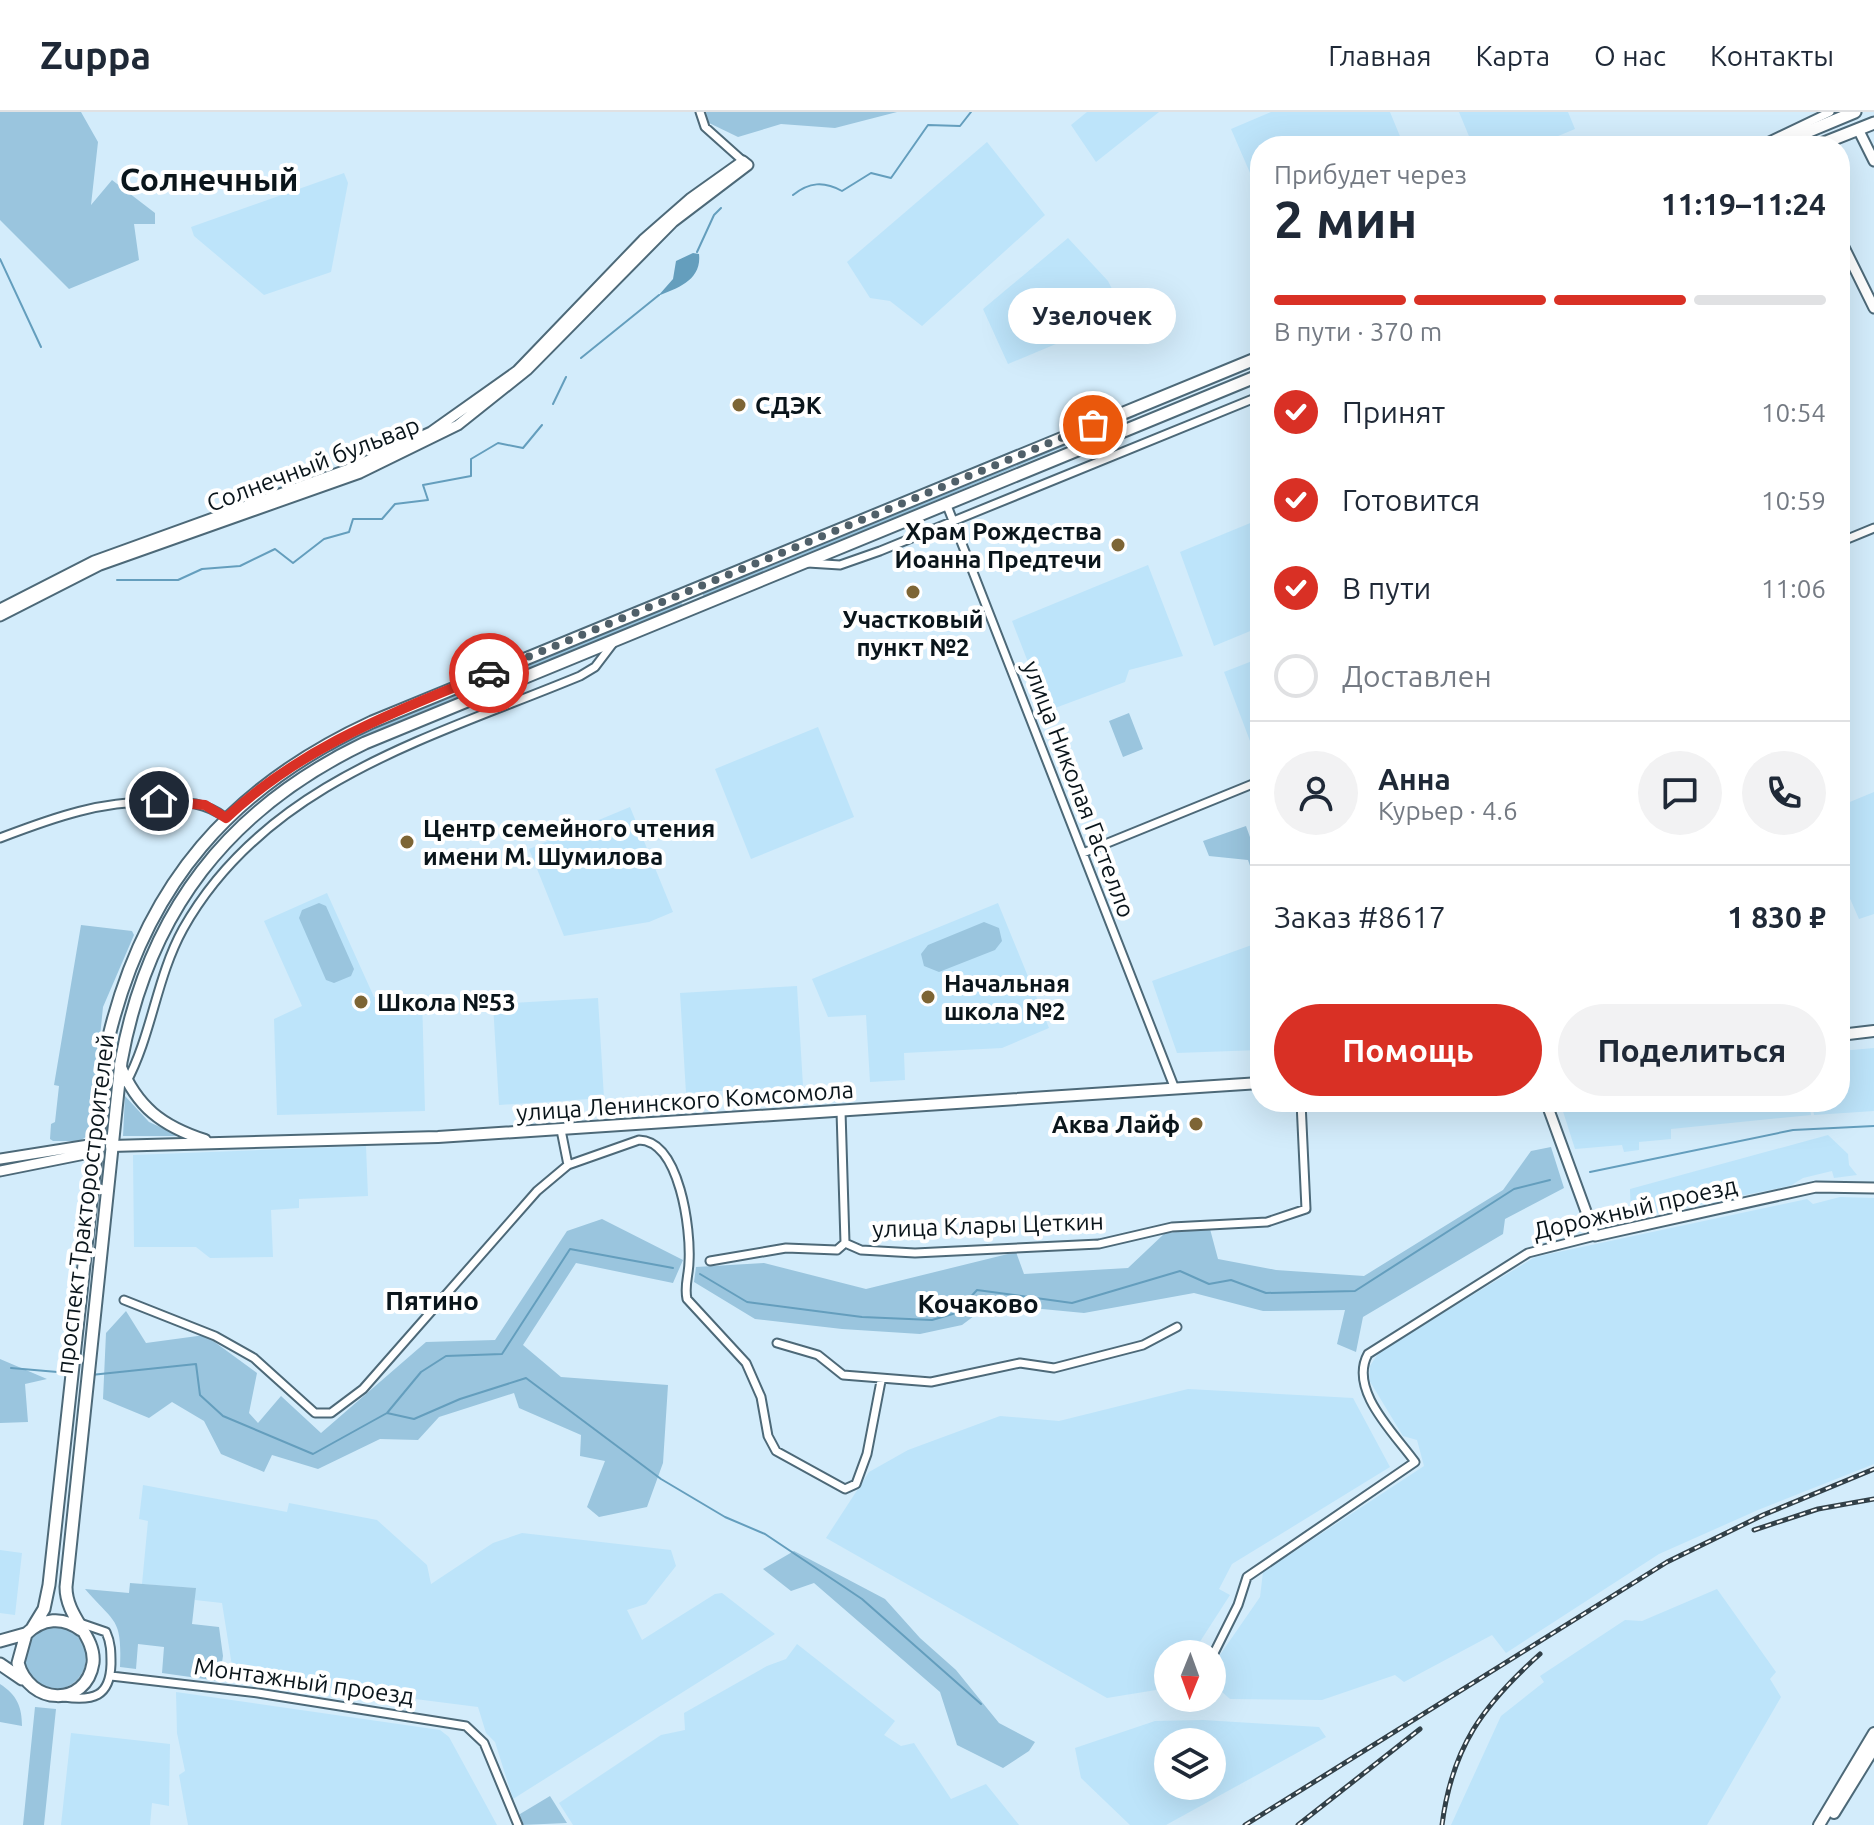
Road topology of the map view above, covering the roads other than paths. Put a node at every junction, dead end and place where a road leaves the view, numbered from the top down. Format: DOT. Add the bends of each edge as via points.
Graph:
graph roads {
  1 [pos="700,112"];
  2 [pos="1830,112"];
  3 [pos="1851,114"];
  4 [pos="1874,123"];
  5 [pos="1858,129"];
  6 [pos="1774,136"];
  7 [pos="1807,136"];
  8 [pos="1841,136"];
  9 [pos="1874,161"];
  10 [pos="746,163"];
  11 [pos="1850,259"];
  12 [pos="1874,308"];
  13 [pos="1250,363"];
  14 [pos="1250,379"];
  15 [pos="1250,400"];
  16 [pos="946,503"];
  17 [pos="953,521"];
  18 [pos="1874,528"];
  19 [pos="1850,538"];
  20 [pos="134,550"];
  21 [pos="802,563"];
  22 [pos="695,588"];
  23 [pos="702,604"];
  24 [pos="0,609"];
  25 [pos="0,616"];
  26 [pos="616,639"];
  27 [pos="1250,785"];
  28 [pos="226,818"];
  29 [pos="0,838"];
  30 [pos="1083,853"];
  31 [pos="1874,1031"];
  32 [pos="1850,1034"];
  33 [pos="120,1065"];
  34 [pos="127,1081"];
  35 [pos="1250,1084"];
  36 [pos="1175,1089"];
  37 [pos="116,1099"];
  38 [pos="841,1111"];
  39 [pos="1301,1112"];
  40 [pos="1550,1112"];
  41 [pos="561,1130"];
  42 [pos="214,1142"];
  43 [pos="111,1146"];
  44 [pos="95,1148"];
  45 [pos="0,1159"];
  46 [pos="568,1165"];
  47 [pos="0,1171"];
  48 [pos="1874,1188"];
  49 [pos="1595,1236"];
  50 [pos="845,1243"];
  51 [pos="837,1250"];
  52 [pos="861,1250"];
  53 [pos="710,1261"];
  54 [pos="124,1300"];
  55 [pos="1177,1327"];
  56 [pos="777,1343"];
  57 [pos="881,1381"];
  58 [pos="74,1624"];
  59 [pos="29,1631"];
  60 [pos="1220,1640"];
  61 [pos="0,1641"];
  62 [pos="0,1664"];
  63 [pos="111,1676"];
  64 [pos="26,1682"];
  65 [pos="57,1696"];
  66 [pos="1874,1733"];
  67 [pos="1874,1748"];
  68 [pos="518,1825"];
  69 [pos="1819,1825"];
  70 [pos="1827,1825"];
  1 -- 10 [label="street" via="705,127"];
  2 -- 3 [label="street"];
  2 -- 6 [label="street"];
  3 -- 5 [label="main road"];
  3 -- 7 [label="main road"];
  4 -- 5 [label="main road"];
  5 -- 8 [label="main road"];
  5 -- 9 [label="street"];
  10 -- 20 [label="street, Солнечный бульвар" via="646,242 507,388 458,425 387,458"];
  11 -- 12 [label="street"];
  13 -- 22 [label="main road, проспект Тракторостроителей"];
  14 -- 16 [label="main road, проспект Тракторостроителей"];
  15 -- 17 [label="street"];
  16 -- 17 [label="street, улица Николая Гастелло"];
  16 -- 21 [label="main road, проспект Тракторостроителей"];
  17 -- 21 [label="street" via="840,565"];
  17 -- 30 [label="street, улица Николая Гастелло"];
  18 -- 19 [label="street"];
  20 -- 24 [label="street, Солнечный бульвар" via="80,567"];
  20 -- 25 [label="street, Солнечный бульвар"];
  21 -- 23 [label="main road, проспект Тракторостроителей"];
  22 -- 23 [label="main road"];
  22 -- 28 [label="main road, проспект Тракторостроителей" via="345,735 293,763"];
  23 -- 26 [label="main road, проспект Тракторостроителей"];
  26 -- 33 [label="main road, проспект Тракторостроителей" via="365,743 278,793 223,844 179,901 141,983"];
  26 -- 34 [label="street" via="595,667 346,774 261,833 217,879 183,930"];
  27 -- 30 [label="street"];
  28 -- 29 [label="street" via="197,803 121,801"];
  28 -- 44 [label="main road, проспект Тракторостроителей" via="177,876 136,953 109,1036"];
  30 -- 36 [label="street, улица Николая Гастелло"];
  31 -- 32 [label="main road"];
  33 -- 34 [label="main road"];
  33 -- 37 [label="main road, проспект Тракторостроителей"];
  34 -- 37 [label="street"];
  34 -- 42 [label="main road" via="154,1118"];
  35 -- 36 [label="main road, улица Ленинского Комсомола"];
  36 -- 38 [label="main road, улица Ленинского Комсомола"];
  37 -- 43 [label="main road, проспект Тракторостроителей"];
  38 -- 41 [label="main road, улица Ленинского Комсомола"];
  38 -- 50 [label="street"];
  39 -- 52 [label="street, улица Клары Цеткин" via="1306,1209 1283,1219 1172,1227 1099,1244 915,1253"];
  40 -- 49 [label="street"];
  41 -- 42 [label="main road, улица Ленинского Комсомола"];
  41 -- 46 [label="street"];
  42 -- 43 [label="main road, улица Ленинского Комсомола"];
  43 -- 44 [label="main road"];
  43 -- 58 [label="main road, проспект Тракторостроителей" via="66,1587"];
  44 -- 45 [label="street"];
  44 -- 47 [label="street"];
  44 -- 59 [label="main road, проспект Тракторостроителей" via="47,1598"];
  46 -- 54 [label="street" via="537,1191 363,1389 331,1413 315,1413 254,1358 215,1336"];
  46 -- 57 [label="street" via="639,1140 662,1149 689,1231 687,1299 746,1363 776,1451 845,1489 856,1484"];
  48 -- 49 [label="street, Дорожный проезд" via="1816,1187"];
  49 -- 60 [label="street, Дорожный проезд" via="1528,1253 1368,1354 1362,1369 1364,1386 1415,1462 1247,1577"];
  50 -- 51 [label="street, улица Клары Цеткин"];
  50 -- 52 [label="street, улица Клары Цеткин"];
  51 -- 52 [label="street"];
  51 -- 53 [label="street" via="786,1248"];
  55 -- 57 [label="street" via="1143,1345 1054,1368 1020,1363 931,1382"];
  56 -- 57 [label="street" via="818,1355 843,1375"];
  58 -- 59 [label="main road" via="50,1620"];
  58 -- 63 [label="street" via="106,1632"];
  58 -- 65 [label="main road" via="93,1654 89,1674 76,1690"];
  59 -- 61 [label="main road"];
  59 -- 64 [label="main road" via="18,1663"];
  62 -- 64 [label="main road"];
  63 -- 65 [label="street" via="97,1697"];
  63 -- 68 [label="street, Монтажный проезд" via="466,1726 484,1743"];
  64 -- 65 [label="main road"];
  66 -- 69 [label="main road"];
  67 -- 70 [label="main road"];
}
